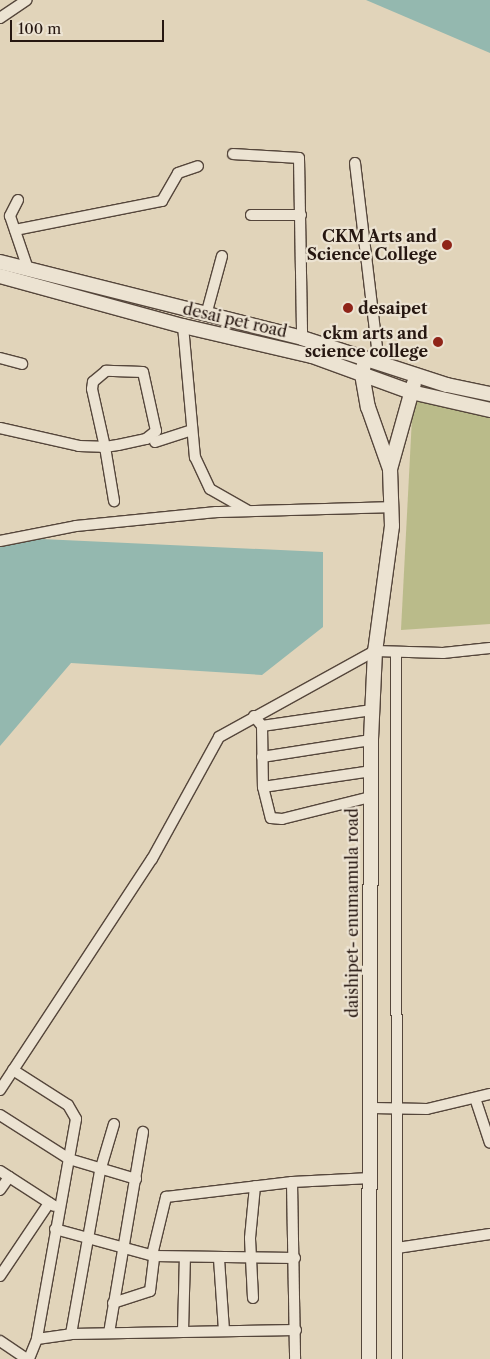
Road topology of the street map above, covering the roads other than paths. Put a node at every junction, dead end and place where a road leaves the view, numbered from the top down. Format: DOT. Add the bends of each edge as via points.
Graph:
graph roads {
  1 [pos="27,0"];
  2 [pos="0,18"];
  3 [pos="233,154"];
  4 [pos="355,163"];
  5 [pos="198,166"];
  6 [pos="18,200"];
  7 [pos="251,215"];
  8 [pos="301,215"];
  9 [pos="16,230"];
  10 [pos="222,256"];
  11 [pos="0,262"];
  12 [pos="28,269"];
  13 [pos="0,276"];
  14 [pos="206,315"];
  15 [pos="183,326"];
  16 [pos="302,338"];
  17 [pos="0,358"];
  18 [pos="372,362"];
  19 [pos="22,364"];
  20 [pos="362,374"];
  21 [pos="416,375"];
  22 [pos="411,392"];
  23 [pos="490,394"];
  24 [pos="490,410"];
  25 [pos="0,428"];
  26 [pos="192,430"];
  27 [pos="155,442"];
  28 [pos="105,447"];
  29 [pos="390,469"];
  30 [pos="114,501"];
  31 [pos="391,507"];
  32 [pos="250,511"];
  33 [pos="0,541"];
  34 [pos="490,648"];
  35 [pos="375,651"];
  36 [pos="396,652"];
  37 [pos="372,710"];
  38 [pos="254,716"];
  39 [pos="262,726"];
  40 [pos="371,740"];
  41 [pos="262,757"];
  42 [pos="372,771"];
  43 [pos="263,787"];
  44 [pos="370,797"];
  45 [pos="13,1070"];
  46 [pos="0,1090"];
  47 [pos="490,1094"];
  48 [pos="475,1098"];
  49 [pos="372,1108"];
  50 [pos="398,1111"];
  51 [pos="0,1114"];
  52 [pos="114,1124"];
  53 [pos="143,1132"];
  54 [pos="490,1143"];
  55 [pos="69,1160"];
  56 [pos="0,1171"];
  57 [pos="100,1171"];
  58 [pos="9,1177"];
  59 [pos="371,1178"];
  60 [pos="136,1179"];
  61 [pos="292,1182"];
  62 [pos="255,1186"];
  63 [pos="0,1190"];
  64 [pos="54,1206"];
  65 [pos="55,1229"];
  66 [pos="490,1234"];
  67 [pos="87,1237"];
  68 [pos="121,1246"];
  69 [pos="397,1248"];
  70 [pos="153,1256"];
  71 [pos="185,1257"];
  72 [pos="219,1258"];
  73 [pos="295,1258"];
  74 [pos="252,1259"];
  75 [pos="0,1276"];
  76 [pos="253,1298"];
  77 [pos="113,1303"];
  78 [pos="224,1330"];
  79 [pos="296,1330"];
  80 [pos="183,1331"];
  81 [pos="109,1333"];
  82 [pos="72,1334"];
  83 [pos="36,1339"];
  84 [pos="0,1341"];
  85 [pos="28,1359"];
  86 [pos="295,1359"];
  87 [pos="369,1359"];
  88 [pos="397,1359"];
  1 -- 2 [label="street"];
  3 -- 8 [label="street" via="299,158"];
  4 -- 18 [label="street"];
  5 -- 9 [label="street" via="178,173 162,201"];
  6 -- 9 [label="street" via="9,210"];
  7 -- 8 [label="street"];
  8 -- 16 [label="street"];
  9 -- 12 [label="street"];
  10 -- 14 [label="street"];
  11 -- 12 [label="street, desai pet road"];
  12 -- 14 [label="street, desai pet road"];
  13 -- 15 [label="street, desai pet road"];
  14 -- 16 [label="street, desai pet road"];
  15 -- 20 [label="street, desai pet road" via="312,356"];
  15 -- 26 [label="street"];
  16 -- 18 [label="street, desai pet road"];
  17 -- 19 [label="street"];
  18 -- 20 [label="street, daishipet- enumamula road"];
  18 -- 21 [label="street, desai pet road"];
  20 -- 22 [label="street, desai pet road"];
  20 -- 29 [label="street, daishipet- enumamula road" via="368,407"];
  21 -- 22 [label="street, daishipet- enumamula road"];
  21 -- 23 [label="street, desai pet road"];
  22 -- 24 [label="street, desai pet road"];
  22 -- 29 [label="street, daishipet- enumamula road"];
  25 -- 28 [label="street"];
  26 -- 27 [label="street"];
  26 -- 32 [label="street" via="195,456 210,489"];
  28 -- 28 [label="street" via="146,439 156,431 146,375 139,370 106,371 94,382"];
  28 -- 30 [label="street"];
  29 -- 31 [label="street, daishipet- enumamula road"];
  31 -- 32 [label="street"];
  31 -- 35 [label="street, daishipet- enumamula road" via="390,561"];
  32 -- 33 [label="street" via="76,526"];
  34 -- 36 [label="street"];
  35 -- 36 [label="street"];
  35 -- 37 [label="street, daishipet- enumamula road"];
  35 -- 38 [label="street"];
  36 -- 50 [label="street"];
  37 -- 39 [label="street"];
  37 -- 40 [label="street, daishipet- enumamula road"];
  38 -- 39 [label="street"];
  38 -- 45 [label="street" via="219,737 209,750 152,859"];
  39 -- 41 [label="street"];
  40 -- 41 [label="street"];
  40 -- 42 [label="street, daishipet- enumamula road"];
  41 -- 43 [label="street"];
  42 -- 43 [label="street"];
  42 -- 44 [label="street, daishipet- enumamula road"];
  43 -- 44 [label="street" via="266,813 275,820"];
  44 -- 49 [label="street, daishipet- enumamula road" via="367,948"];
  45 -- 46 [label="street"];
  45 -- 55 [label="street" via="74,1112"];
  47 -- 48 [label="street"];
  48 -- 50 [label="street"];
  48 -- 54 [label="street"];
  49 -- 50 [label="street"];
  49 -- 59 [label="street, daishipet- enumamula road"];
  50 -- 69 [label="street"];
  51 -- 55 [label="street"];
  52 -- 57 [label="street"];
  53 -- 60 [label="street"];
  55 -- 57 [label="street"];
  55 -- 64 [label="street"];
  56 -- 58 [label="street"];
  57 -- 60 [label="street"];
  57 -- 67 [label="street"];
  58 -- 63 [label="street"];
  58 -- 64 [label="street"];
  59 -- 61 [label="street"];
  59 -- 87 [label="street, daishipet- enumamula road"];
  60 -- 68 [label="street"];
  61 -- 62 [label="street"];
  61 -- 73 [label="street"];
  62 -- 70 [label="street" via="166,1197"];
  62 -- 74 [label="street"];
  64 -- 65 [label="street"];
  64 -- 75 [label="street"];
  65 -- 67 [label="street"];
  65 -- 83 [label="street"];
  66 -- 69 [label="street"];
  67 -- 68 [label="street"];
  67 -- 82 [label="street"];
  68 -- 70 [label="street"];
  68 -- 77 [label="street"];
  69 -- 88 [label="street"];
  70 -- 71 [label="street"];
  70 -- 77 [label="street" via="150,1292"];
  71 -- 72 [label="street"];
  71 -- 80 [label="street"];
  72 -- 74 [label="street"];
  72 -- 78 [label="street"];
  73 -- 74 [label="street"];
  73 -- 79 [label="street"];
  74 -- 76 [label="street"];
  77 -- 81 [label="street"];
  78 -- 79 [label="street"];
  78 -- 80 [label="street"];
  79 -- 86 [label="street"];
  80 -- 81 [label="street"];
  81 -- 82 [label="street"];
  82 -- 83 [label="street"];
  83 -- 85 [label="street"];
  84 -- 85 [label="street"];
}
